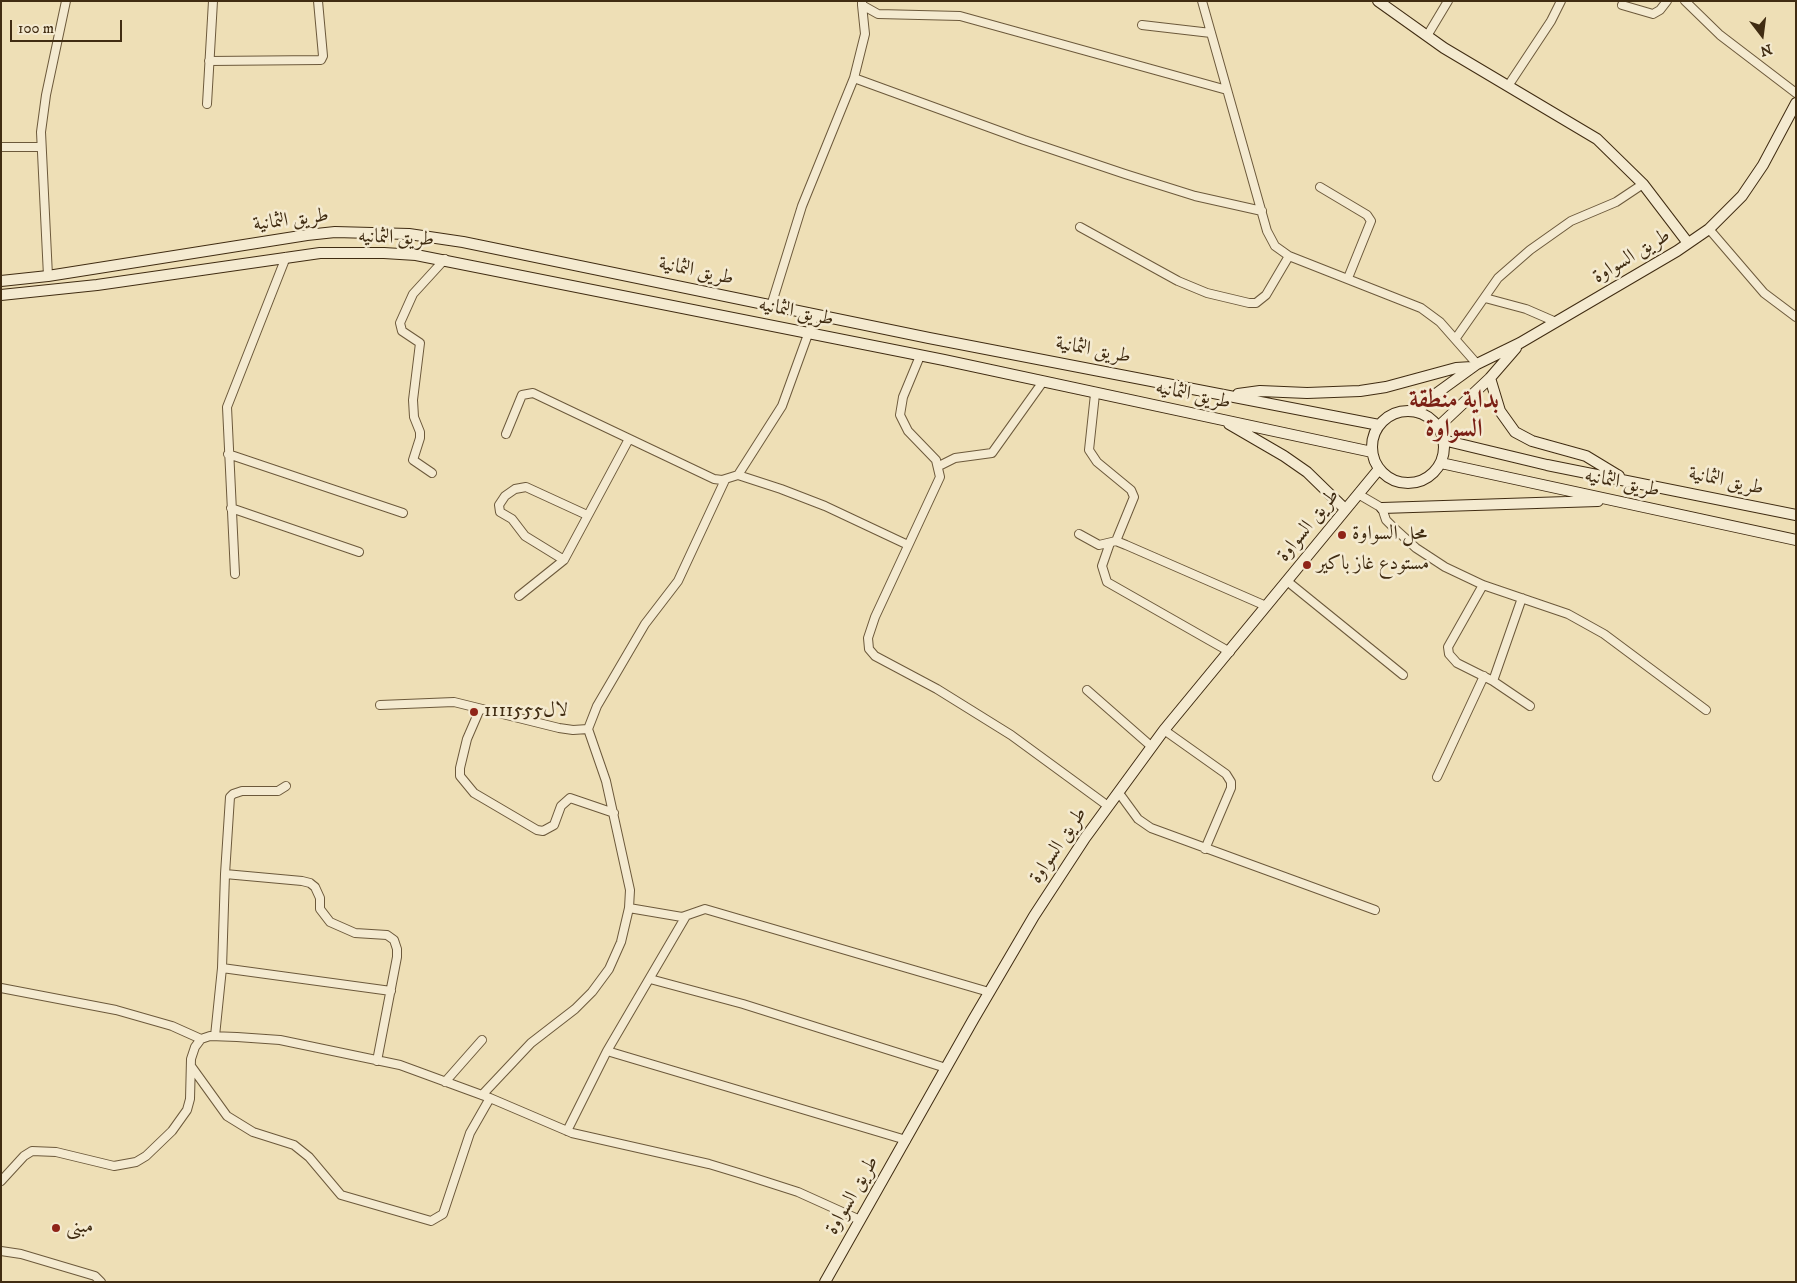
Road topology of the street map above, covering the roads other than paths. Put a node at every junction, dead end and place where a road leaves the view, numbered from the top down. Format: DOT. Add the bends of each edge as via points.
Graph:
graph roads {
  1 [pos="66,1"];
  2 [pos="213,1"];
  3 [pos="318,1"];
  4 [pos="1202,1"];
  5 [pos="1378,1"];
  6 [pos="1448,1"];
  7 [pos="1560,1"];
  8 [pos="1667,1"];
  9 [pos="1685,1"];
  10 [pos="862,3"];
  11 [pos="1622,5"];
  12 [pos="1142,25"];
  13 [pos="1212,33"];
  14 [pos="1427,36"];
  15 [pos="209,61"];
  16 [pos="854,78"];
  17 [pos="1508,86"];
  18 [pos="1228,90"];
  19 [pos="1796,93"];
  20 [pos="1796,103"];
  21 [pos="207,104"];
  22 [pos="1,147"];
  23 [pos="40,147"];
  24 [pos="1643,184"];
  25 [pos="1320,188"];
  26 [pos="1262,211"];
  27 [pos="1080,227"];
  28 [pos="1709,229"];
  29 [pos="1688,243"];
  30 [pos="1289,256"];
  31 [pos="286,257"];
  32 [pos="445,260"];
  33 [pos="48,276"];
  34 [pos="1348,278"];
  35 [pos="1,281"];
  36 [pos="1,295"];
  37 [pos="1485,298"];
  38 [pos="771,306"];
  39 [pos="815,314"];
  40 [pos="1796,317"];
  41 [pos="1556,322"];
  42 [pos="808,334"];
  43 [pos="1456,338"];
  44 [pos="1520,343"];
  45 [pos="920,356"];
  46 [pos="1475,365"];
  47 [pos="1490,378"];
  48 [pos="1042,383"];
  49 [pos="1095,394"];
  50 [pos="1230,395"];
  51 [pos="1416,412"];
  52 [pos="1222,420"];
  53 [pos="1379,425"];
  54 [pos="1438,427"];
  55 [pos="506,434"];
  56 [pos="629,438"];
  57 [pos="1444,440"];
  58 [pos="1372,452"];
  59 [pos="228,454"];
  60 [pos="1440,463"];
  61 [pos="939,466"];
  62 [pos="1379,469"];
  63 [pos="432,473"];
  64 [pos="738,475"];
  65 [pos="1624,479"];
  66 [pos="726,480"];
  67 [pos="1358,494"];
  68 [pos="1615,500"];
  69 [pos="232,508"];
  70 [pos="1382,508"];
  71 [pos="1345,509"];
  72 [pos="403,513"];
  73 [pos="587,515"];
  74 [pos="1796,515"];
  75 [pos="1079,534"];
  76 [pos="1796,540"];
  77 [pos="1113,542"];
  78 [pos="908,545"];
  79 [pos="359,552"];
  80 [pos="564,560"];
  81 [pos="235,574"];
  82 [pos="1287,580"];
  83 [pos="1483,585"];
  84 [pos="519,596"];
  85 [pos="1522,598"];
  86 [pos="1266,606"];
  87 [pos="1230,652"];
  88 [pos="1403,675"];
  89 [pos="1484,676"];
  90 [pos="1493,681"];
  91 [pos="1087,690"];
  92 [pos="380,705"];
  93 [pos="1530,706"];
  94 [pos="480,709"];
  95 [pos="1706,710"];
  96 [pos="588,729"];
  97 [pos="1164,730"];
  98 [pos="1152,747"];
  99 [pos="1437,777"];
  100 [pos="286,786"];
  101 [pos="1119,793"];
  102 [pos="1108,806"];
  103 [pos="614,813"];
  104 [pos="1206,849"];
  105 [pos="225,874"];
  106 [pos="629,908"];
  107 [pos="1375,910"];
  108 [pos="686,916"];
  109 [pos="222,968"];
  110 [pos="650,978"];
  111 [pos="1,988"];
  112 [pos="391,991"];
  113 [pos="989,992"];
  114 [pos="215,1036"];
  115 [pos="201,1039"];
  116 [pos="482,1040"];
  117 [pos="607,1052"];
  118 [pos="377,1060"];
  119 [pos="191,1065"];
  120 [pos="946,1068"];
  121 [pos="445,1082"];
  122 [pos="482,1095"];
  123 [pos="490,1098"];
  124 [pos="567,1131"];
  125 [pos="906,1140"];
  126 [pos="1,1181"];
  127 [pos="860,1220"];
  128 [pos="1,1251"];
  129 [pos="101,1282"];
  130 [pos="825,1282"];
  1 -- 23 [label="street" via="46,95"];
  2 -- 15 [label="street"];
  3 -- 15 [label="street" via="321,60"];
  4 -- 13 [label="street"];
  5 -- 14 [label="street"];
  6 -- 14 [label="street"];
  7 -- 17 [label="street" via="1551,22"];
  8 -- 11 [label="street" via="1653,14"];
  9 -- 19 [label="street" via="1720,35"];
  10 -- 16 [label="street" via="865,34"];
  10 -- 18 [label="street" via="878,14 960,16"];
  12 -- 13 [label="street"];
  13 -- 18 [label="street"];
  14 -- 17 [label="street"];
  15 -- 21 [label="street"];
  16 -- 26 [label="street" via="1024,140 1195,196"];
  16 -- 38 [label="street" via="802,206"];
  17 -- 24 [label="street" via="1597,139"];
  18 -- 26 [label="street"];
  20 -- 28 [label="street, طريق السواوة" via="1763,165 1742,196"];
  22 -- 23 [label="street"];
  23 -- 33 [label="street"];
  24 -- 29 [label="street"];
  24 -- 37 [label="street" via="1616,202 1571,221 1548,235 1503,273"];
  25 -- 34 [label="street" via="1368,214 1371,221"];
  26 -- 30 [label="street" via="1275,246"];
  27 -- 30 [label="street" via="1178,281 1207,293 1249,303 1256,303 1266,295"];
  28 -- 29 [label="street, طريق السواوة"];
  28 -- 40 [label="street" via="1764,293"];
  29 -- 41 [label="street, طريق السواوة"];
  30 -- 34 [label="street"];
  31 -- 32 [label="street, طريق الثمانيه" via="320,253 384,253"];
  31 -- 36 [label="street, طريق الثمانيه" via="97,285"];
  31 -- 59 [label="street" via="229,400 226,417"];
  32 -- 42 [label="street, طريق الثمانيه"];
  32 -- 63 [label="street" via="413,294 400,323 402,331 420,343 413,400 420,438 412,460"];
  33 -- 35 [label="street, طريق الثمانية"];
  33 -- 38 [label="street, طريق الثمانية" via="307,235 335,232 408,234 463,242"];
  34 -- 43 [label="street" via="1421,308"];
  37 -- 41 [label="street" via="1526,309"];
  37 -- 43 [label="street"];
  38 -- 39 [label="street, طريق الثمانية"];
  39 -- 42 [label="street"];
  39 -- 50 [label="street, طريق الثمانية"];
  41 -- 44 [label="street, طريق السواوة"];
  42 -- 45 [label="street, طريق الثمانيه"];
  42 -- 64 [label="street" via="782,406"];
  43 -- 46 [label="street"];
  44 -- 46 [label="street, طريق السواوة"];
  44 -- 47 [label="street"];
  45 -- 48 [label="street, طريق الثمانيه"];
  45 -- 61 [label="street" via="903,397 900,415 908,431 933,455"];
  46 -- 50 [label="street" via="1360,391 1260,391"];
  46 -- 51 [label="street, طريق السواوة"];
  47 -- 54 [label="street"];
  47 -- 65 [label="street" via="1500,411 1515,432 1532,441 1586,456"];
  48 -- 49 [label="street, طريق الثمانيه"];
  48 -- 61 [label="street" via="992,453 955,458"];
  49 -- 52 [label="street, طريق الثمانيه"];
  49 -- 77 [label="street" via="1089,450 1097,462 1131,490 1134,497"];
  50 -- 53 [label="street, طريق الثمانية"];
  51 -- 53 [label="street" via="1395,413"];
  51 -- 54 [label="street" via="1425,415"];
  52 -- 58 [label="street, طريق الثمانيه"];
  52 -- 71 [label="street" via="1307,472"];
  53 -- 58 [label="street" via="1372,442"];
  54 -- 57 [label="street"];
  55 -- 56 [label="street" via="522,395 533,393"];
  56 -- 66 [label="street" via="714,479"];
  56 -- 73 [label="street"];
  57 -- 60 [label="street"];
  57 -- 65 [label="street, طريق الثمانية" via="1547,465"];
  58 -- 62 [label="street"];
  59 -- 69 [label="street"];
  59 -- 72 [label="street"];
  60 -- 62 [label="street" via="1428,477 1411,483 1393,480"];
  60 -- 68 [label="street, طريق الثمانيه"];
  61 -- 78 [label="street" via="940,477"];
  62 -- 67 [label="street, طريق السواوة"];
  64 -- 66 [label="street"];
  64 -- 78 [label="street" via="805,498"];
  65 -- 74 [label="street, طريق الثمانية"];
  66 -- 96 [label="street" via="678,581 645,624 597,706"];
  67 -- 70 [label="street"];
  67 -- 71 [label="street, طريق السواوة"];
  68 -- 70 [label="street"];
  68 -- 76 [label="street, طريق الثمانيه"];
  69 -- 79 [label="street"];
  69 -- 81 [label="street"];
  70 -- 83 [label="street" via="1386,520 1416,548 1445,567"];
  71 -- 82 [label="street, طريق السواوة"];
  73 -- 80 [label="street"];
  73 -- 80 [label="street" via="526,487 505,496 499,505 500,512 512,519 524,536"];
  75 -- 77 [label="street" via="1099,545"];
  77 -- 86 [label="street"];
  77 -- 87 [label="street" via="1102,566 1108,582"];
  78 -- 102 [label="street" via="871,628 868,644 871,652 1003,730"];
  80 -- 84 [label="street"];
  82 -- 86 [label="street, طريق السواوة"];
  82 -- 88 [label="street"];
  83 -- 85 [label="street"];
  83 -- 89 [label="street" via="1448,651 1457,663"];
  85 -- 90 [label="street"];
  85 -- 95 [label="street" via="1551,606 1604,634"];
  86 -- 87 [label="street, طريق السواوة"];
  87 -- 97 [label="street, طريق السواوة"];
  89 -- 90 [label="street"];
  89 -- 99 [label="street"];
  90 -- 93 [label="street"];
  91 -- 98 [label="street"];
  92 -- 94 [label="street" via="444,702"];
  94 -- 96 [label="street" via="559,728"];
  94 -- 103 [label="street" via="467,739 460,768 460,776 474,793 536,830 543,831 554,825 561,806 570,798"];
  96 -- 103 [label="street"];
  97 -- 98 [label="street, طريق السواوة"];
  97 -- 104 [label="street" via="1226,774 1231,782"];
  98 -- 101 [label="street, طريق السواوة"];
  100 -- 105 [label="street" via="278,792 242,791 232,794"];
  101 -- 102 [label="street, طريق السواوة"];
  101 -- 104 [label="street" via="1144,824"];
  102 -- 113 [label="street, طريق السواوة" via="1058,877"];
  103 -- 106 [label="street" via="630,890"];
  104 -- 107 [label="street"];
  105 -- 109 [label="street"];
  105 -- 112 [label="street" via="310,883 318,892 322,914 330,922 355,933 391,937 397,949"];
  106 -- 108 [label="street" via="674,917"];
  106 -- 122 [label="street" via="616,956 592,992 521,1052"];
  108 -- 110 [label="street"];
  108 -- 113 [label="street" via="699,910 710,911"];
  109 -- 112 [label="street"];
  109 -- 114 [label="street"];
  110 -- 117 [label="street"];
  110 -- 120 [label="street"];
  111 -- 115 [label="street" via="116,1010 172,1026"];
  112 -- 118 [label="street"];
  113 -- 120 [label="street, طريق السواوة"];
  114 -- 115 [label="street"];
  114 -- 118 [label="street" via="280,1040 350,1057"];
  115 -- 119 [label="street" via="195,1047"];
  116 -- 121 [label="street"];
  117 -- 124 [label="street"];
  117 -- 125 [label="street"];
  118 -- 121 [label="street"];
  119 -- 123 [label="street" via="227,1116 253,1132 294,1145 309,1156 341,1195 432,1221 443,1214 470,1133"];
  119 -- 126 [label="street" via="187,1110 172,1131 146,1156 136,1162 114,1166 56,1152 32,1151"];
  120 -- 125 [label="street, طريق السواوة"];
  121 -- 122 [label="street"];
  122 -- 123 [label="street"];
  123 -- 124 [label="street"];
  124 -- 127 [label="street" via="742,1174 798,1192"];
  125 -- 127 [label="street, طريق السواوة"];
  127 -- 130 [label="street, طريق السواوة"];
  128 -- 129 [label="street" via="96,1276"];
}
